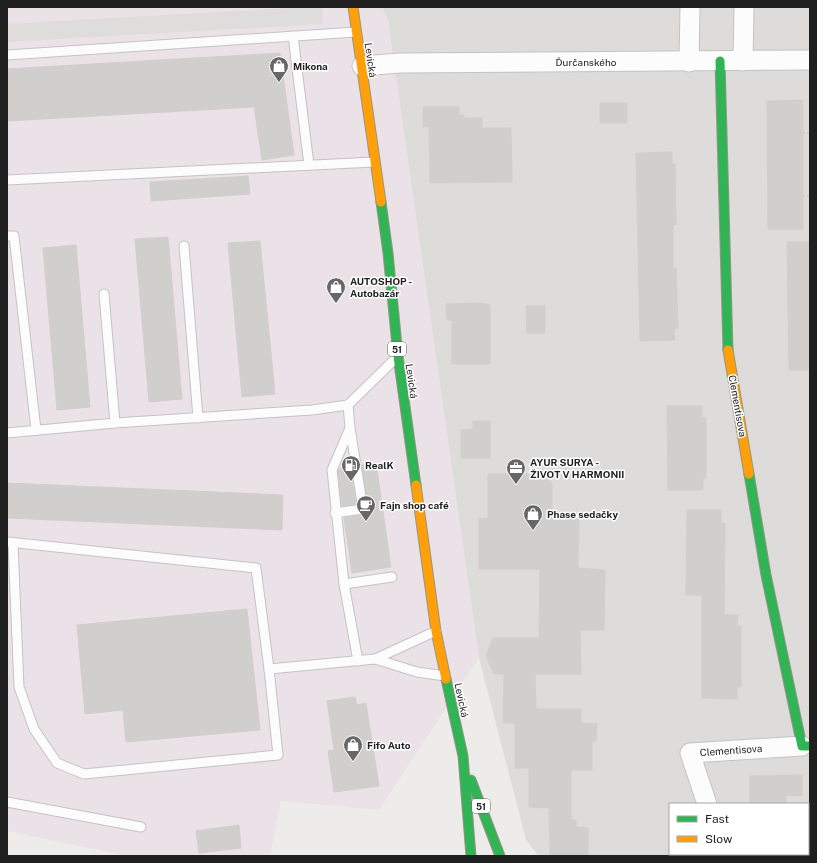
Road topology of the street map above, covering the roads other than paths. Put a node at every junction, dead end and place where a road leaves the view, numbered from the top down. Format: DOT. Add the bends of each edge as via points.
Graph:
graph roads {
  1 [pos="353,7"];
  2 [pos="690,7"];
  3 [pos="744,7"];
  4 [pos="356,32"];
  5 [pos="293,36"];
  6 [pos="7,55"];
  7 [pos="743,60"];
  8 [pos="810,60"];
  9 [pos="720,61"];
  10 [pos="689,62"];
  11 [pos="362,66"];
  12 [pos="374,162"];
  13 [pos="310,166"];
  14 [pos="7,180"];
  15 [pos="7,236"];
  16 [pos="184,246"];
  17 [pos="104,294"];
  18 [pos="398,356"];
  19 [pos="348,405"];
  20 [pos="198,418"];
  21 [pos="115,423"];
  22 [pos="350,428"];
  23 [pos="36,430"];
  24 [pos="7,432"];
  25 [pos="335,513"];
  26 [pos="10,542"];
  27 [pos="392,577"];
  28 [pos="344,584"];
  29 [pos="436,631"];
  30 [pos="374,660"];
  31 [pos="358,661"];
  32 [pos="269,669"];
  33 [pos="446,676"];
  34 [pos="806,746"];
  35 [pos="463,756"];
  36 [pos="7,802"];
  37 [pos="706,803"];
  38 [pos="141,827"];
  39 [pos="470,856"];
  40 [pos="500,856"];
  1 -- 4 [label="main road, Levická / 51"];
  2 -- 10 [label="street"];
  3 -- 7 [label="street"];
  4 -- 5 [label="lane"];
  4 -- 11 [label="main road, Levická / 51"];
  5 -- 6 [label="lane"];
  5 -- 13 [label="lane"];
  7 -- 8 [label="street, Ďurčanského"];
  7 -- 9 [label="street, Ďurčanského"];
  9 -- 10 [label="street, Ďurčanského"];
  9 -- 34 [label="main road, Clementisova" via="728,348 766,575"];
  10 -- 11 [label="street, Ďurčanského" via="400,63"];
  11 -- 12 [label="main road, Levická / 51"];
  12 -- 13 [label="lane"];
  12 -- 18 [label="main road, Levická / 51" via="388,253"];
  13 -- 14 [label="lane"];
  15 -- 23 [label="lane" via="14,236"];
  16 -- 20 [label="lane"];
  17 -- 21 [label="lane"];
  18 -- 19 [label="lane"];
  18 -- 29 [label="main road, Levická / 51"];
  19 -- 20 [label="lane"];
  19 -- 22 [label="lane"];
  20 -- 21 [label="lane"];
  21 -- 23 [label="lane"];
  22 -- 25 [label="lane" via="332,470"];
  22 -- 25 [label="lane" via="363,510"];
  23 -- 24 [label="lane"];
  25 -- 28 [label="lane"];
  26 -- 32 [label="lane" via="256,568"];
  26 -- 32 [label="lane" via="19,687 34,729 57,763 84,774 278,755"];
  27 -- 28 [label="lane"];
  28 -- 31 [label="lane"];
  29 -- 30 [label="lane"];
  29 -- 33 [label="main road, Levická / 51"];
  30 -- 31 [label="lane"];
  30 -- 33 [label="lane" via="417,672"];
  31 -- 32 [label="lane"];
  33 -- 35 [label="main road, Levická / 51"];
  34 -- 37 [label="street, Clementisova" via="690,752"];
  35 -- 39 [label="main road, Levická / 51"];
  35 -- 40 [label="main road, Levická / 51"];
  36 -- 38 [label="lane"];
}
